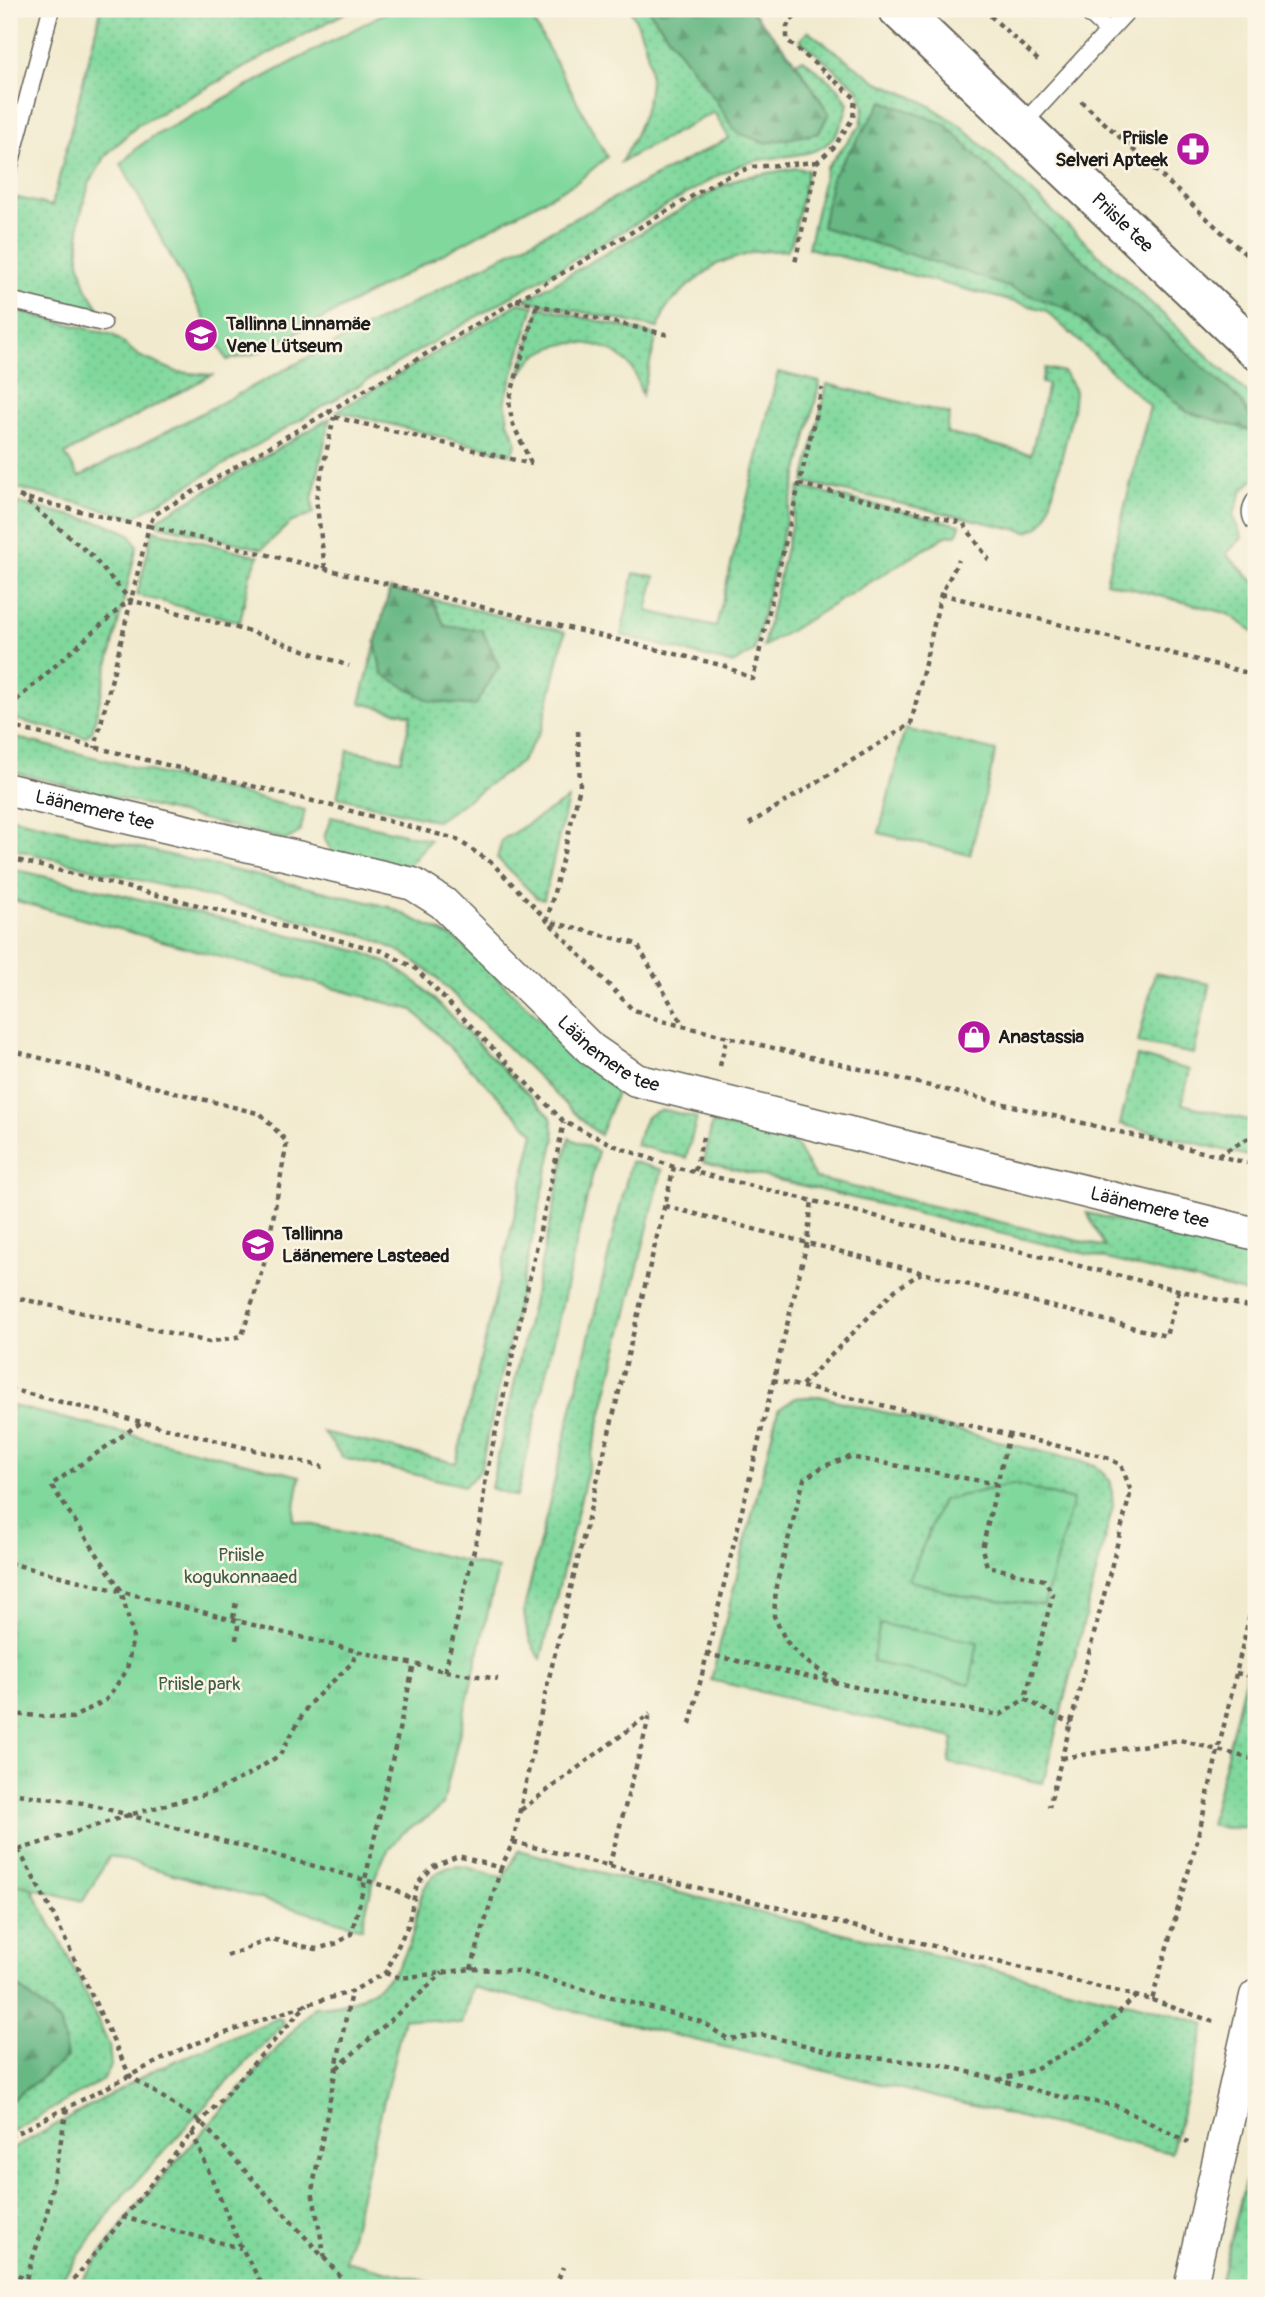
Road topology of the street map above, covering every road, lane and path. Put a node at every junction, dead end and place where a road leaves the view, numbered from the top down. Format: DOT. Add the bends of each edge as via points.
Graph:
graph roads {
  1 [pos="51,9"];
  2 [pos="792,9"];
  3 [pos="898,9"];
  4 [pos="983,9"];
  5 [pos="1084,9"];
  6 [pos="1129,9"];
  7 [pos="1108,31"];
  8 [pos="1062,83"];
  9 [pos="1022,125"];
  10 [pos="817,162"];
  11 [pos="9,169"];
  12 [pos="794,263"];
  13 [pos="1256,264"];
  14 [pos="515,299"];
  15 [pos="9,300"];
  16 [pos="537,304"];
  17 [pos="103,323"];
  18 [pos="669,335"];
  19 [pos="1256,350"];
  20 [pos="822,387"];
  21 [pos="328,410"];
  22 [pos="334,417"];
  23 [pos="799,484"];
  24 [pos="9,494"];
  25 [pos="20,496"];
  26 [pos="1256,499"];
  27 [pos="1256,524"];
  28 [pos="149,526"];
  29 [pos="960,560"];
  30 [pos="989,560"];
  31 [pos="325,568"];
  32 [pos="941,594"];
  33 [pos="130,600"];
  34 [pos="349,666"];
  35 [pos="1256,675"];
  36 [pos="9,707"];
  37 [pos="9,726"];
  38 [pos="578,731"];
  39 [pos="95,748"];
  40 [pos="9,790"];
  41 [pos="750,824"];
  42 [pos="9,858"];
  43 [pos="547,921"];
  44 [pos="683,1026"];
  45 [pos="9,1050"];
  46 [pos="564,1122"];
  47 [pos="1256,1134"];
  48 [pos="1217,1156"];
  49 [pos="1256,1166"];
  50 [pos="674,1167"];
  51 [pos="812,1200"];
  52 [pos="665,1206"];
  53 [pos="1256,1234"];
  54 [pos="807,1243"];
  55 [pos="921,1273"];
  56 [pos="1179,1290"];
  57 [pos="9,1296"];
  58 [pos="1256,1309"];
  59 [pos="773,1380"];
  60 [pos="801,1386"];
  61 [pos="9,1388"];
  62 [pos="142,1422"];
  63 [pos="1009,1434"];
  64 [pos="323,1467"];
  65 [pos="997,1484"];
  66 [pos="9,1563"];
  67 [pos="1256,1588"];
  68 [pos="121,1590"];
  69 [pos="236,1602"];
  70 [pos="236,1619"];
  71 [pos="236,1640"];
  72 [pos="356,1651"];
  73 [pos="706,1654"];
  74 [pos="414,1664"];
  75 [pos="445,1671"];
  76 [pos="1236,1673"];
  77 [pos="1256,1677"];
  78 [pos="498,1679"];
  79 [pos="836,1682"];
  80 [pos="1025,1699"];
  81 [pos="9,1714"];
  82 [pos="690,1724"];
  83 [pos="1071,1724"];
  84 [pos="1218,1751"];
  85 [pos="1062,1758"];
  86 [pos="1256,1760"];
  87 [pos="9,1793"];
  88 [pos="1049,1807"];
  89 [pos="520,1810"];
  90 [pos="129,1815"];
  91 [pos="9,1832"];
  92 [pos="513,1842"];
  93 [pos="19,1849"];
  94 [pos="9,1853"];
  95 [pos="609,1866"];
  96 [pos="501,1868"];
  97 [pos="365,1880"];
  98 [pos="413,1900"];
  99 [pos="227,1956"];
  100 [pos="471,1969"];
  101 [pos="384,1973"];
  102 [pos="444,1973"];
  103 [pos="351,1992"];
  104 [pos="1136,1996"];
  105 [pos="1256,1996"];
  106 [pos="1152,2000"];
  107 [pos="308,2004"];
  108 [pos="1214,2029"];
  109 [pos="337,2068"];
  110 [pos="130,2076"];
  111 [pos="998,2080"];
  112 [pos="67,2108"];
  113 [pos="201,2122"];
  114 [pos="1191,2129"];
  115 [pos="192,2132"];
  116 [pos="9,2137"];
  117 [pos="1188,2142"];
  118 [pos="1185,2155"];
  119 [pos="122,2217"];
  120 [pos="242,2248"];
  121 [pos="325,2259"];
  122 [pos="563,2267"];
  123 [pos="9,2270"];
  124 [pos="26,2279"];
  125 [pos="23,2288"];
  126 [pos="42,2288"];
  127 [pos="66,2288"];
  128 [pos="264,2288"];
  129 [pos="349,2288"];
  130 [pos="555,2288"];
  131 [pos="1190,2288"];
  1 -- 11 [label="lane"];
  2 -- 10 [label="path" via="797,14 787,26 787,40 855,98 853,118 834,147"];
  3 -- 9 [label="street, Priisle tee"];
  4 -- 8 [label="path"];
  5 -- 7 [label="lane"];
  6 -- 7 [label="lane"];
  7 -- 8 [label="lane"];
  8 -- 9 [label="lane"];
  8 -- 13 [label="path"];
  9 -- 19 [label="street, Priisle tee"];
  10 -- 12 [label="path"];
  10 -- 14 [label="path" via="752,167 723,178"];
  14 -- 16 [label="path"];
  14 -- 21 [label="path"];
  15 -- 17 [label="lane"];
  16 -- 18 [label="path"];
  16 -- 22 [label="path" via="509,401 512,422 532,464"];
  20 -- 23 [label="path"];
  21 -- 22 [label="path"];
  21 -- 28 [label="path" via="154,515"];
  22 -- 31 [label="path" via="316,499"];
  23 -- 30 [label="path" via="963,523"];
  23 -- 31 [label="path" via="753,679 725,666"];
  24 -- 25 [label="path"];
  25 -- 28 [label="path"];
  25 -- 33 [label="path" via="90,554"];
  26 -- 27 [label="lane" via="1250,514"];
  28 -- 31 [label="path"];
  28 -- 33 [label="path"];
  29 -- 32 [label="path"];
  32 -- 35 [label="path"];
  32 -- 41 [label="path" via="911,724"];
  33 -- 34 [label="path" via="252,632"];
  33 -- 36 [label="path"];
  33 -- 39 [label="path"];
  37 -- 39 [label="path"];
  38 -- 43 [label="path" via="580,787"];
  39 -- 43 [label="path" via="456,839 492,863"];
  40 -- 53 [label="street, Läänemere tee" via="412,884 443,903 591,1049 636,1080"];
  42 -- 46 [label="path" via="382,951 415,968"];
  43 -- 44 [label="path" via="632,1009"];
  43 -- 44 [label="path" via="637,944"];
  44 -- 48 [label="path"];
  45 -- 57 [label="path" via="261,1114 287,1143 266,1257 242,1336 209,1342"];
  46 -- 50 [label="path"];
  46 -- 75 [label="path"];
  47 -- 48 [label="path"];
  48 -- 49 [label="path"];
  50 -- 51 [label="path"];
  50 -- 52 [label="path"];
  51 -- 54 [label="path"];
  51 -- 56 [label="path"];
  52 -- 54 [label="path"];
  52 -- 89 [label="path"];
  54 -- 55 [label="path"];
  54 -- 59 [label="path"];
  55 -- 56 [label="path" via="1166,1336"];
  55 -- 60 [label="path" via="895,1290"];
  56 -- 58 [label="path"];
  59 -- 60 [label="path"];
  59 -- 73 [label="path"];
  60 -- 63 [label="path"];
  61 -- 62 [label="path"];
  62 -- 64 [label="path"];
  62 -- 68 [label="path" via="51,1485"];
  63 -- 65 [label="path"];
  63 -- 83 [label="path" via="1106,1457 1121,1465 1131,1491"];
  65 -- 79 [label="path" via="850,1457 824,1465 804,1479 776,1586 774,1616 803,1659"];
  65 -- 80 [label="path" via="982,1549 986,1566 1044,1580 1054,1594"];
  66 -- 68 [label="path"];
  67 -- 76 [label="path"];
  68 -- 70 [label="path"];
  68 -- 81 [label="path" via="134,1636 127,1670 106,1700 72,1718"];
  69 -- 70 [label="path"];
  70 -- 71 [label="path"];
  70 -- 72 [label="path"];
  72 -- 74 [label="path"];
  72 -- 90 [label="path" via="353,1662 309,1705 280,1755 213,1792"];
  73 -- 79 [label="path"];
  73 -- 82 [label="path"];
  74 -- 75 [label="path"];
  74 -- 97 [label="path"];
  75 -- 78 [label="path"];
  76 -- 77 [label="path"];
  76 -- 84 [label="path"];
  79 -- 80 [label="path" via="919,1702 1000,1714"];
  80 -- 83 [label="path"];
  83 -- 85 [label="path"];
  84 -- 85 [label="path" via="1180,1740"];
  84 -- 86 [label="path"];
  84 -- 106 [label="path"];
  85 -- 88 [label="path"];
  87 -- 90 [label="path" via="83,1803"];
  89 -- 92 [label="path"];
  89 -- 95 [label="path" via="650,1714"];
  90 -- 93 [label="path"];
  90 -- 97 [label="path"];
  91 -- 93 [label="path"];
  92 -- 95 [label="path"];
  92 -- 96 [label="path"];
  93 -- 94 [label="path"];
  93 -- 110 [label="path"];
  95 -- 104 [label="path"];
  96 -- 98 [label="path" via="458,1856 433,1867 417,1884"];
  96 -- 100 [label="path"];
  97 -- 98 [label="path"];
  97 -- 99 [label="path" via="351,1934 338,1943 316,1949 271,1939"];
  98 -- 101 [label="path" via="408,1925"];
  100 -- 102 [label="path"];
  100 -- 111 [label="path" via="518,1971 702,2022 729,2039 763,2035 845,2055 943,2064"];
  101 -- 102 [label="path" via="401,1978"];
  101 -- 103 [label="path"];
  102 -- 109 [label="path"];
  103 -- 107 [label="path"];
  103 -- 109 [label="path"];
  104 -- 106 [label="path"];
  104 -- 111 [label="path" via="1092,2038 1032,2070"];
  105 -- 131 [label="street"];
  106 -- 108 [label="path" via="1215,2022"];
  107 -- 110 [label="path" via="186,2047"];
  107 -- 113 [label="path"];
  109 -- 121 [label="path" via="312,2191"];
  110 -- 112 [label="path"];
  110 -- 113 [label="path"];
  111 -- 117 [label="path" via="1114,2105"];
  112 -- 116 [label="path"];
  112 -- 124 [label="path" via="46,2218"];
  113 -- 115 [label="path"];
  113 -- 121 [label="path"];
  114 -- 117 [label="path"];
  115 -- 119 [label="path"];
  115 -- 120 [label="path"];
  117 -- 118 [label="path"];
  119 -- 120 [label="path"];
  119 -- 127 [label="path"];
  120 -- 128 [label="path"];
  121 -- 129 [label="path"];
  122 -- 130 [label="path"];
  123 -- 124 [label="path"];
  124 -- 125 [label="path"];
  124 -- 126 [label="path"];
}
